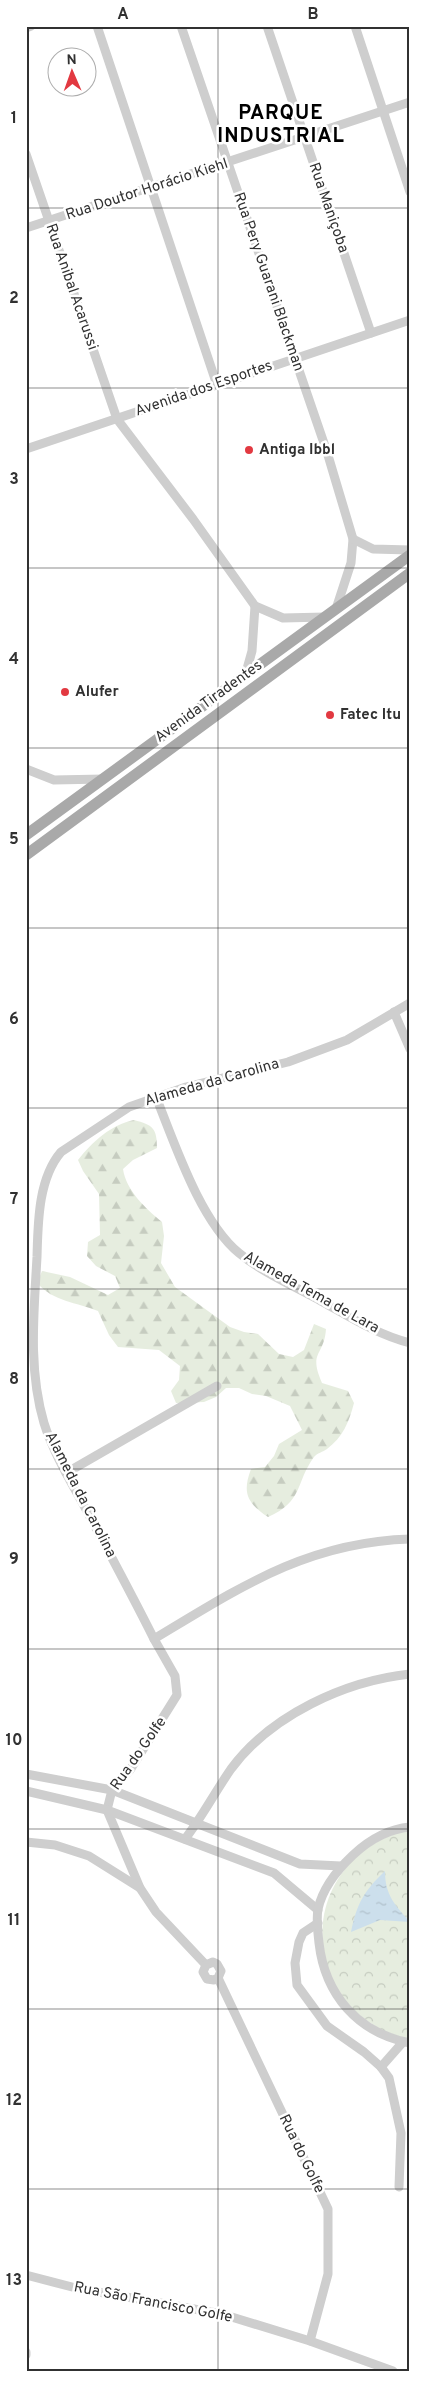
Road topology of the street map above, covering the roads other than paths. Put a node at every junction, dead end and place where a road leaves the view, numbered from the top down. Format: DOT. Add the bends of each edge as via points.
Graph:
graph roads {
  1 [pos="31,26"];
  2 [pos="97,26"];
  3 [pos="181,26"];
  4 [pos="267,26"];
  5 [pos="355,26"];
  6 [pos="26,28"];
  7 [pos="410,102"];
  8 [pos="383,111"];
  9 [pos="304,137"];
  10 [pos="26,154"];
  11 [pos="228,163"];
  12 [pos="150,189"];
  13 [pos="410,192"];
  14 [pos="49,222"];
  15 [pos="26,228"];
  16 [pos="410,320"];
  17 [pos="370,333"];
  18 [pos="293,358"];
  19 [pos="217,385"];
  20 [pos="117,419"];
  21 [pos="26,449"];
  22 [pos="353,539"];
  23 [pos="410,550"];
  24 [pos="410,555"];
  25 [pos="410,573"];
  26 [pos="255,606"];
  27 [pos="336,609"];
  28 [pos="325,617"];
  29 [pos="245,676"];
  30 [pos="26,769"];
  31 [pos="103,779"];
  32 [pos="26,835"];
  33 [pos="26,855"];
  34 [pos="410,1003"];
  35 [pos="394,1012"];
  36 [pos="410,1049"];
  37 [pos="156,1097"];
  38 [pos="410,1343"];
  39 [pos="217,1386"];
  40 [pos="66,1473"];
  41 [pos="410,1539"];
  42 [pos="154,1639"];
  43 [pos="410,1674"];
  44 [pos="26,1774"];
  45 [pos="112,1790"];
  46 [pos="26,1791"];
  47 [pos="107,1810"];
  48 [pos="197,1823"];
  49 [pos="410,1826"];
  50 [pos="185,1839"];
  51 [pos="26,1842"];
  52 [pos="341,1866"];
  53 [pos="140,1888"];
  54 [pos="318,1910"];
  55 [pos="318,1923"];
  56 [pos="406,2042"];
  57 [pos="381,2067"];
  58 [pos="399,2187"];
  59 [pos="26,2274"];
  60 [pos="310,2341"];
  61 [pos="393,2371"];
  1 -- 6 [label="street"];
  2 -- 12 [label="street"];
  3 -- 11 [label="street, Rua Pery Guarani Blackman"];
  4 -- 9 [label="street, Rua Maniçoba"];
  5 -- 8 [label="street"];
  7 -- 8 [label="street, Rua Doutor Horácio Kiehl"];
  8 -- 9 [label="street, Rua Doutor Horácio Kiehl"];
  8 -- 13 [label="street"];
  9 -- 11 [label="street, Rua Doutor Horácio Kiehl"];
  9 -- 17 [label="street, Rua Maniçoba"];
  10 -- 14 [label="street, Rua Anibal Acarussi"];
  11 -- 12 [label="street, Rua Doutor Horácio Kiehl"];
  11 -- 18 [label="street, Rua Pery Guarani Blackman"];
  12 -- 14 [label="street, Rua Doutor Horácio Kiehl"];
  12 -- 19 [label="street"];
  14 -- 15 [label="street, Rua Doutor Horácio Kiehl"];
  14 -- 20 [label="street, Rua Anibal Acarussi"];
  16 -- 17 [label="street, Avenida dos Esportes"];
  17 -- 18 [label="street, Avenida dos Esportes"];
  18 -- 19 [label="street, Avenida dos Esportes"];
  18 -- 22 [label="street, Rua Pery Guarani Blackman" via="327,452"];
  19 -- 20 [label="street, Avenida dos Esportes"];
  20 -- 21 [label="street, Avenida dos Esportes"];
  20 -- 26 [label="street, Rua Anibal Acarussi"];
  22 -- 23 [label="street" via="373,549"];
  22 -- 27 [label="street, Rua Pery Guarani Blackman" via="351,563"];
  24 -- 27 [label="main road, Avenida Tiradentes"];
  25 -- 33 [label="main road, Avenida Tiradentes"];
  26 -- 28 [label="street" via="283,618"];
  26 -- 29 [label="street" via="252,651"];
  27 -- 28 [label="main road, Avenida Tiradentes"];
  28 -- 29 [label="main road, Avenida Tiradentes"];
  29 -- 31 [label="main road, Avenida Tiradentes"];
  30 -- 31 [label="street" via="54,780"];
  31 -- 32 [label="main road, Avenida Tiradentes"];
  34 -- 35 [label="street, Alameda da Carolina"];
  35 -- 36 [label="street"];
  35 -- 37 [label="street, Alameda da Carolina" via="347,1040 288,1062"];
  37 -- 38 [label="street, Alameda Tema de Lara" via="203,1204 215,1226 240,1254 375,1331"];
  37 -- 40 [label="street, Alameda da Carolina" via="129,1107 61,1152 52,1162 46,1177 38,1235 34,1364 44,1423"];
  39 -- 40 [label="street"];
  40 -- 42 [label="street, Alameda da Carolina"];
  41 -- 42 [label="street" via="344,1547 282,1567 246,1584"];
  42 -- 45 [label="street, Rua do Golfe" via="175,1676 177,1695 130,1770"];
  43 -- 48 [label="street" via="344,1689 281,1723 232,1768"];
  44 -- 45 [label="street"];
  45 -- 47 [label="street, Rua do Golfe"];
  45 -- 48 [label="street"];
  46 -- 47 [label="street"];
  47 -- 50 [label="street"];
  47 -- 53 [label="street, Rua do Golfe"];
  48 -- 50 [label="street"];
  48 -- 52 [label="street" via="300,1864"];
  49 -- 52 [label="street" via="397,1828 366,1843"];
  50 -- 54 [label="street" via="274,1873"];
  51 -- 53 [label="street" via="55,1845 89,1856"];
  52 -- 54 [label="street" via="327,1885"];
  53 -- 60 [label="street, Rua do Golfe" via="156,1912 206,1965 203,1972 207,1979 218,1978 328,2209 328,2274"];
  54 -- 55 [label="street"];
  55 -- 56 [label="street" via="322,1965 336,1996 360,2022 391,2039"];
  55 -- 57 [label="street" via="303,1933 299,1942 295,1963 297,1985 327,2026"];
  56 -- 57 [label="street"];
  57 -- 58 [label="street" via="389,2078 401,2134"];
  59 -- 60 [label="street, Rua São Francisco Golfe" via="84,2290 195,2308"];
  60 -- 61 [label="street, Rua São Francisco Golfe"];
}
